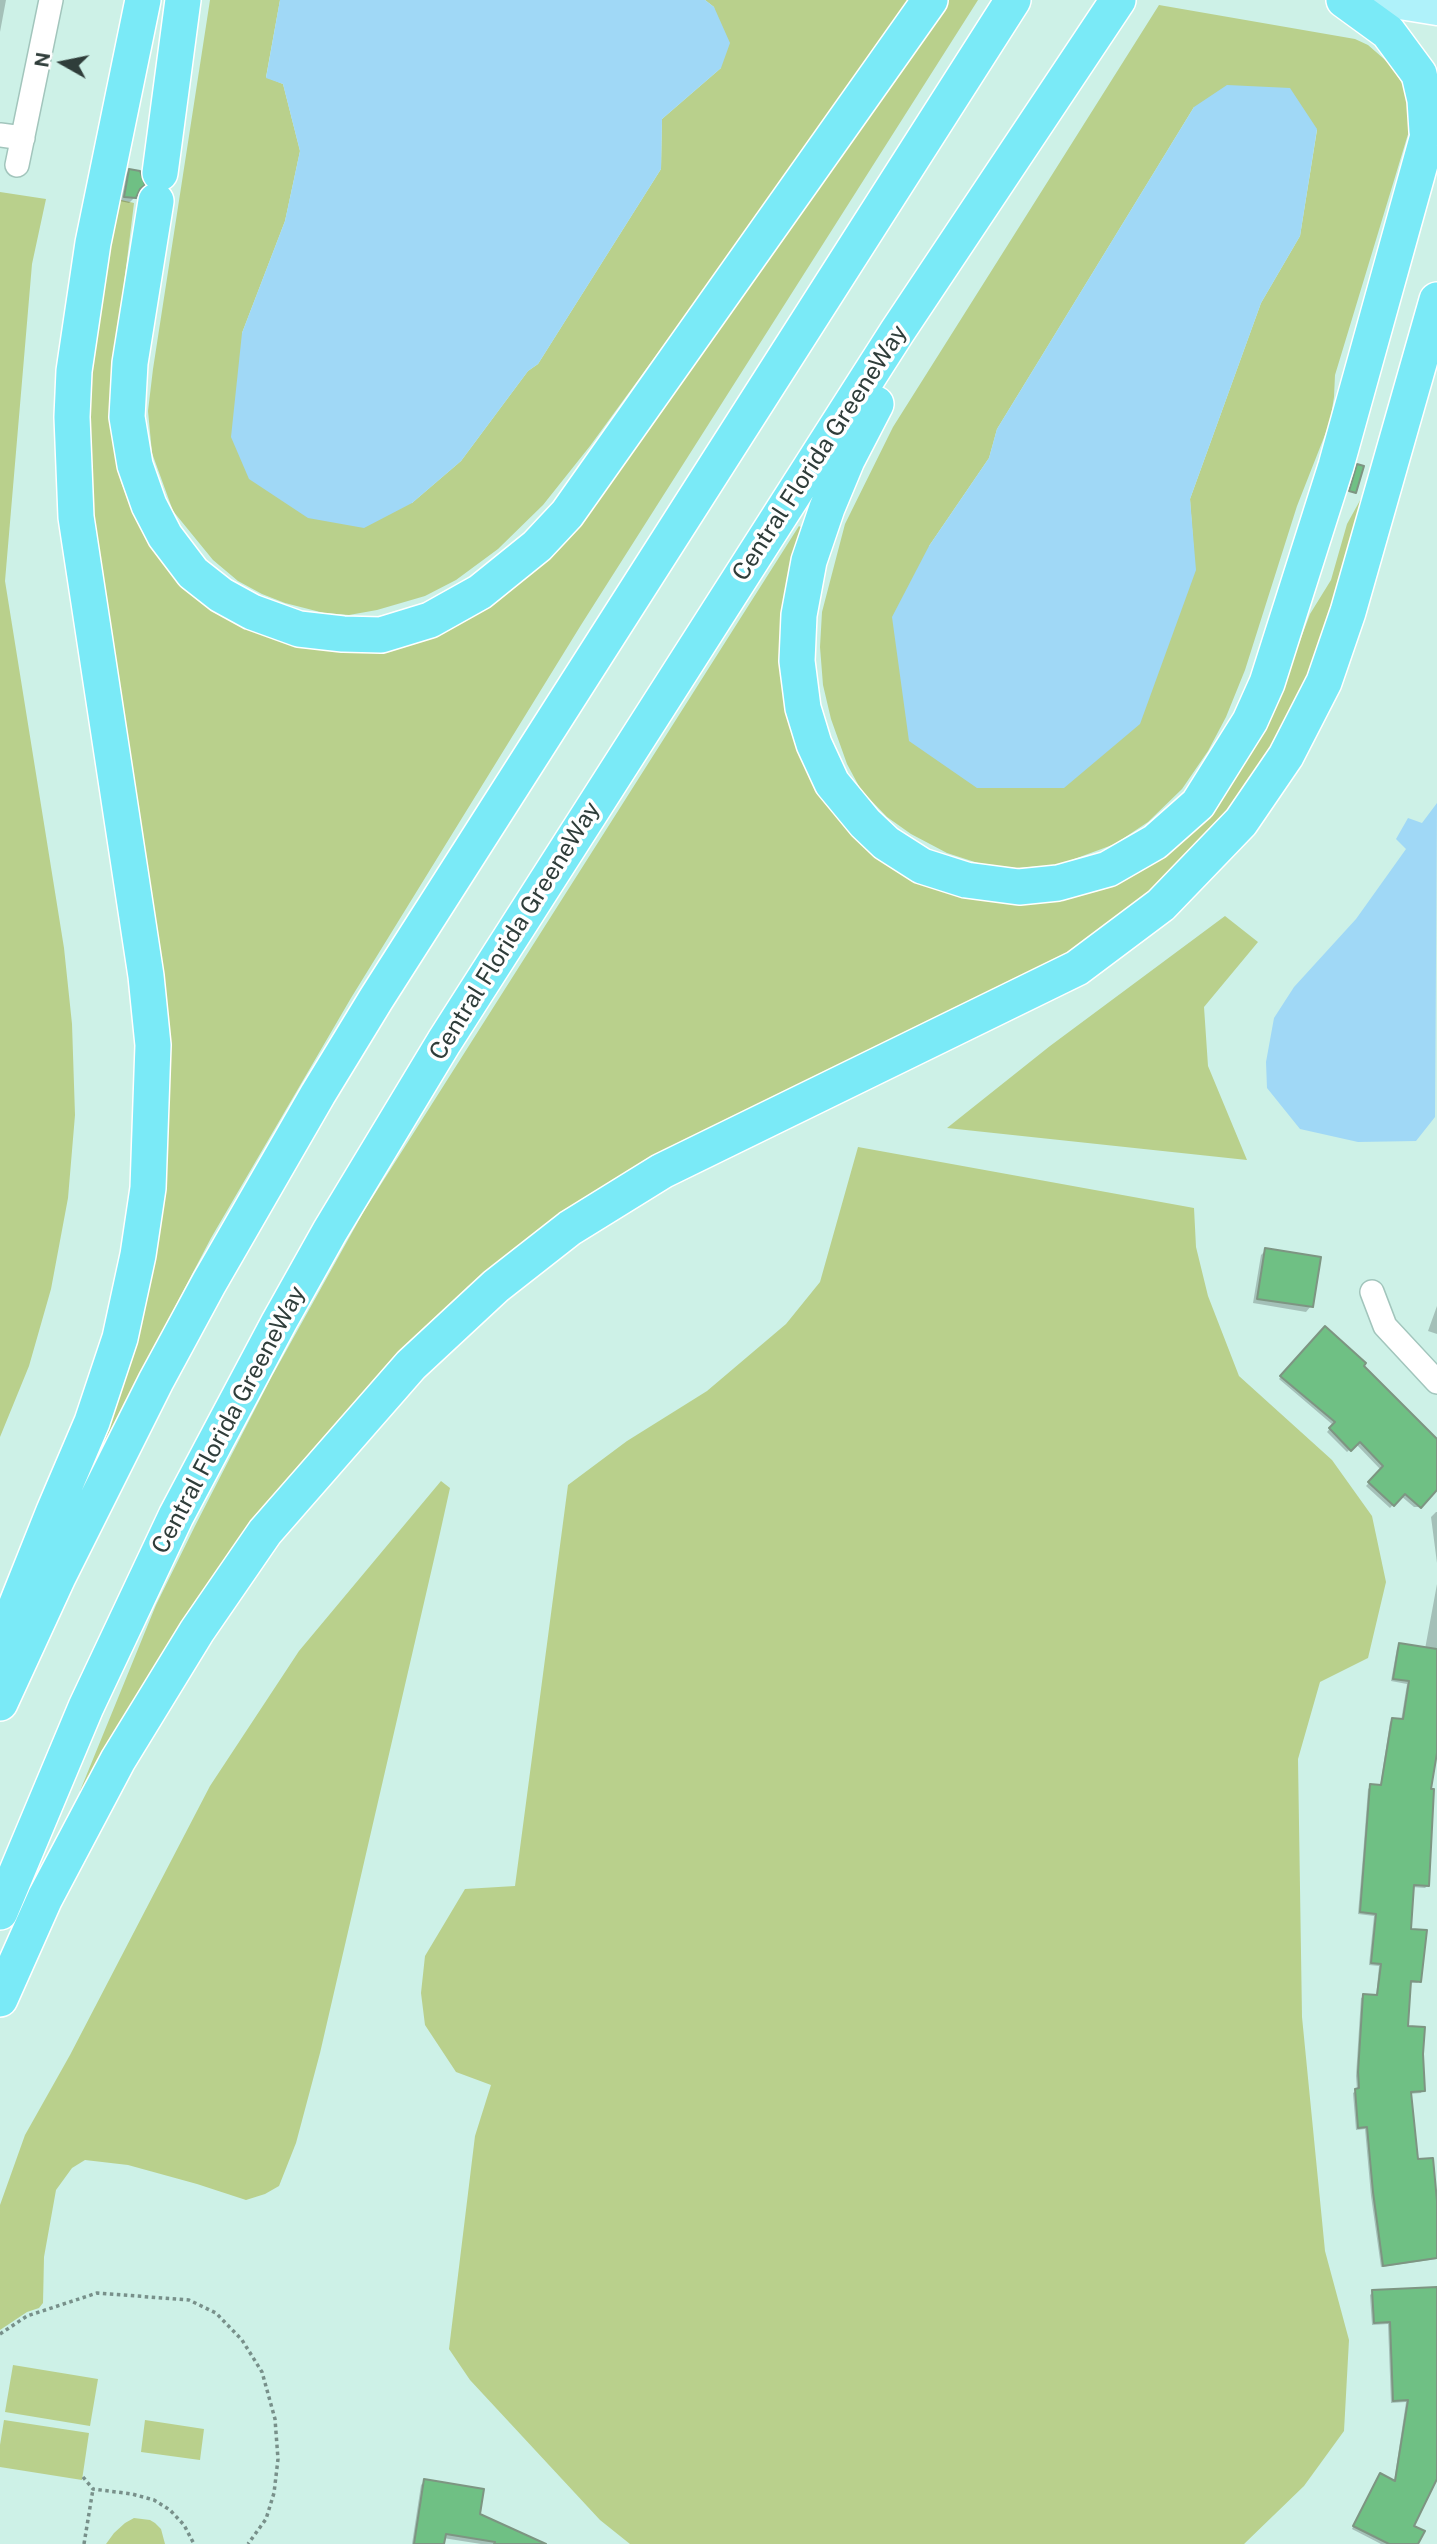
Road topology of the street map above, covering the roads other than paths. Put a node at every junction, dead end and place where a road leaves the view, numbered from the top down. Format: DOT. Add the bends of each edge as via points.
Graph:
graph roads {
  1 [pos="51,0"];
  2 [pos="143,0"];
  3 [pos="183,0"];
  4 [pos="930,0"];
  5 [pos="1013,0"];
  6 [pos="1343,0"];
  7 [pos="1375,0"];
  8 [pos="1113,8"];
  9 [pos="1437,10"];
  10 [pos="1432,118"];
  11 [pos="0,135"];
  12 [pos="23,138"];
  13 [pos="18,165"];
  14 [pos="1437,300"];
  15 [pos="1372,1292"];
  16 [pos="1437,1382"];
  17 [pos="0,1646"];
  18 [pos="0,1703"];
  19 [pos="0,1912"];
  20 [pos="0,1999"];
  1 -- 12 [label="street"];
  2 -- 17 [label="highway" via="93,243 74,371 72,417 76,517 153,1045 148,1188 120,1338 92,1422"];
  3 -- 4 [label="highway" via="130,363 127,417 135,465 164,536 193,573 221,595 299,629 381,635 430,620 480,592 537,546 567,514"];
  5 -- 18 [label="highway" via="318,1094 156,1381"];
  6 -- 10 [label="highway" via="1388,32 1419,74"];
  7 -- 9 [label="main road"];
  8 -- 10 [label="highway" via="870,414 827,508 810,561 799,615 797,661 803,708 814,744 832,783 865,823 922,866 966,880 1019,887 1058,883 1108,869 1155,842 1198,804 1250,721 1267,683 1336,466"];
  8 -- 19 [label="highway, Central Florida GreeneWay" via="890,344 444,1042 330,1231 170,1527 86,1707"];
  11 -- 12 [label="street"];
  12 -- 13 [label="street"];
  14 -- 20 [label="highway" via="1324,682 1286,756 1241,822 1161,905 1077,968 662,1171 570,1228 496,1286 411,1365 265,1532 197,1631 118,1760"];
  15 -- 16 [label="street" via="1385,1326"];
}
